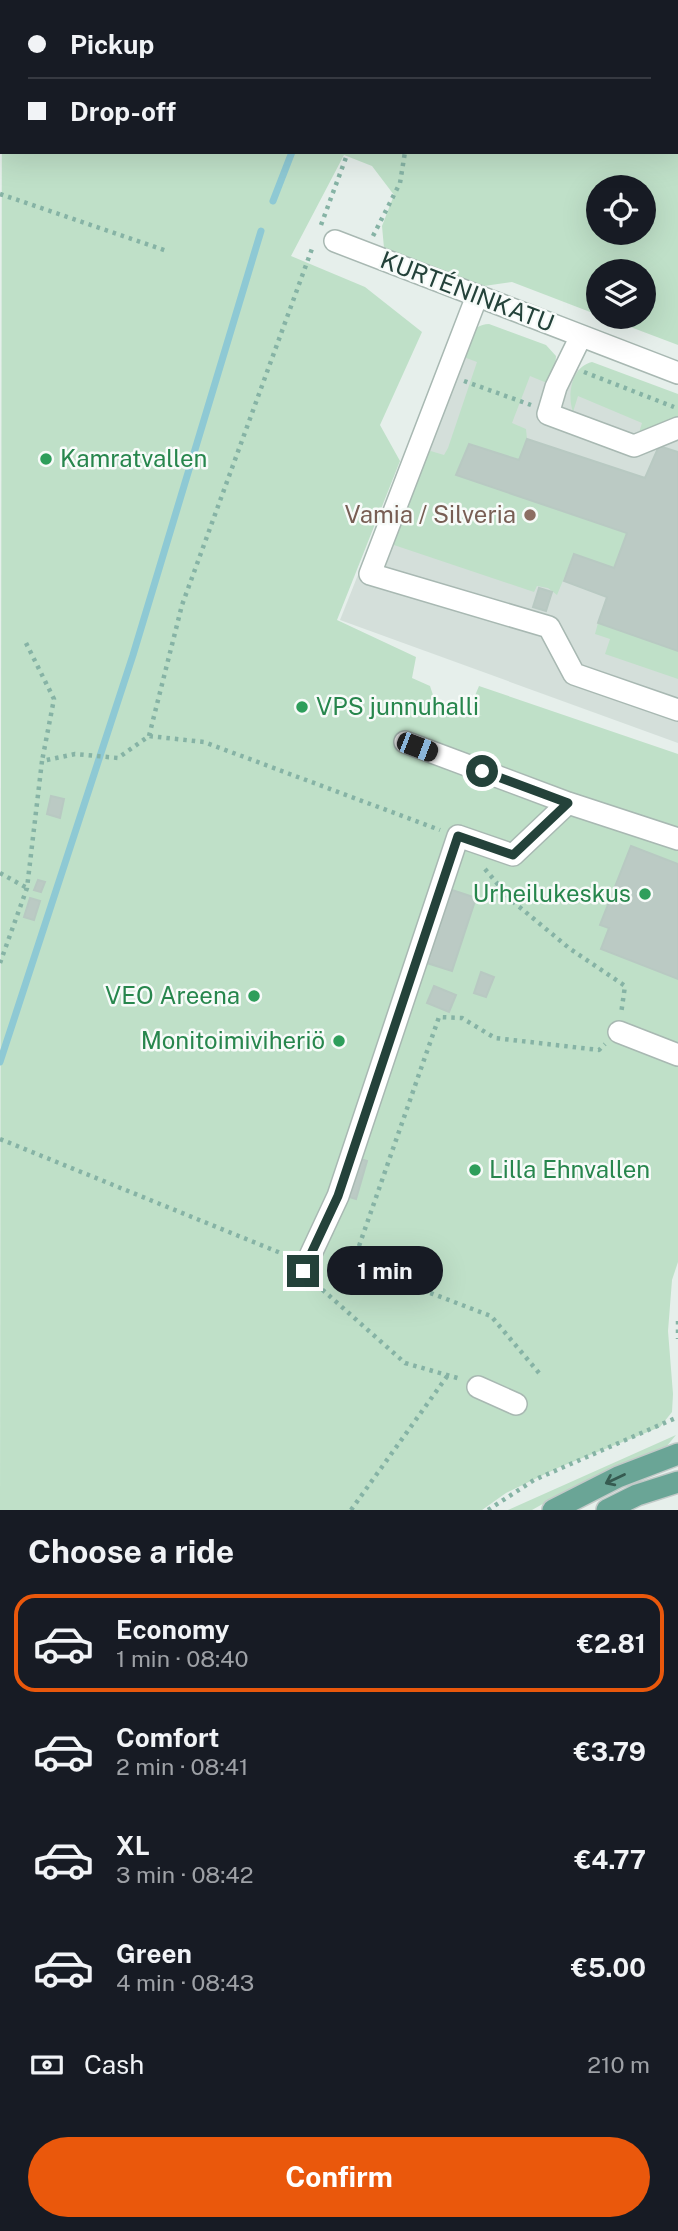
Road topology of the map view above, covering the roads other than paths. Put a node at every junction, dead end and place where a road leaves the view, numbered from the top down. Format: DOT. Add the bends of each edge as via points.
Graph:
graph roads {
  1 [pos="335,241"];
  2 [pos="477,296"];
  3 [pos="581,336"];
  4 [pos="678,373"];
  5 [pos="678,428"];
  6 [pos="678,710"];
  7 [pos="405,742"];
  8 [pos="568,803"];
  9 [pos="678,839"];
  10 [pos="619,1032"];
  11 [pos="678,1055"];
  12 [pos="303,1271"];
  13 [pos="478,1387"];
  14 [pos="516,1404"];
  15 [pos="678,1454"];
  16 [pos="678,1482"];
  17 [pos="553,1510"];
  18 [pos="607,1510"];
  1 -- 2 [label="street, KURTÉNINKATU"];
  2 -- 3 [label="street, KURTÉNINKATU"];
  2 -- 6 [label="street" via="370,574 549,627 574,674"];
  3 -- 4 [label="street, KURTÉNINKATU"];
  3 -- 5 [label="street" via="548,414 634,446"];
  7 -- 8 [label="street"];
  8 -- 9 [label="street"];
  8 -- 12 [label="street" via="513,855 458,836 338,1196"];
  10 -- 11 [label="street"];
  13 -- 14 [label="street"];
  15 -- 17 [label="main road, one-way" via="618,1477"];
  16 -- 18 [label="main road"];
}
